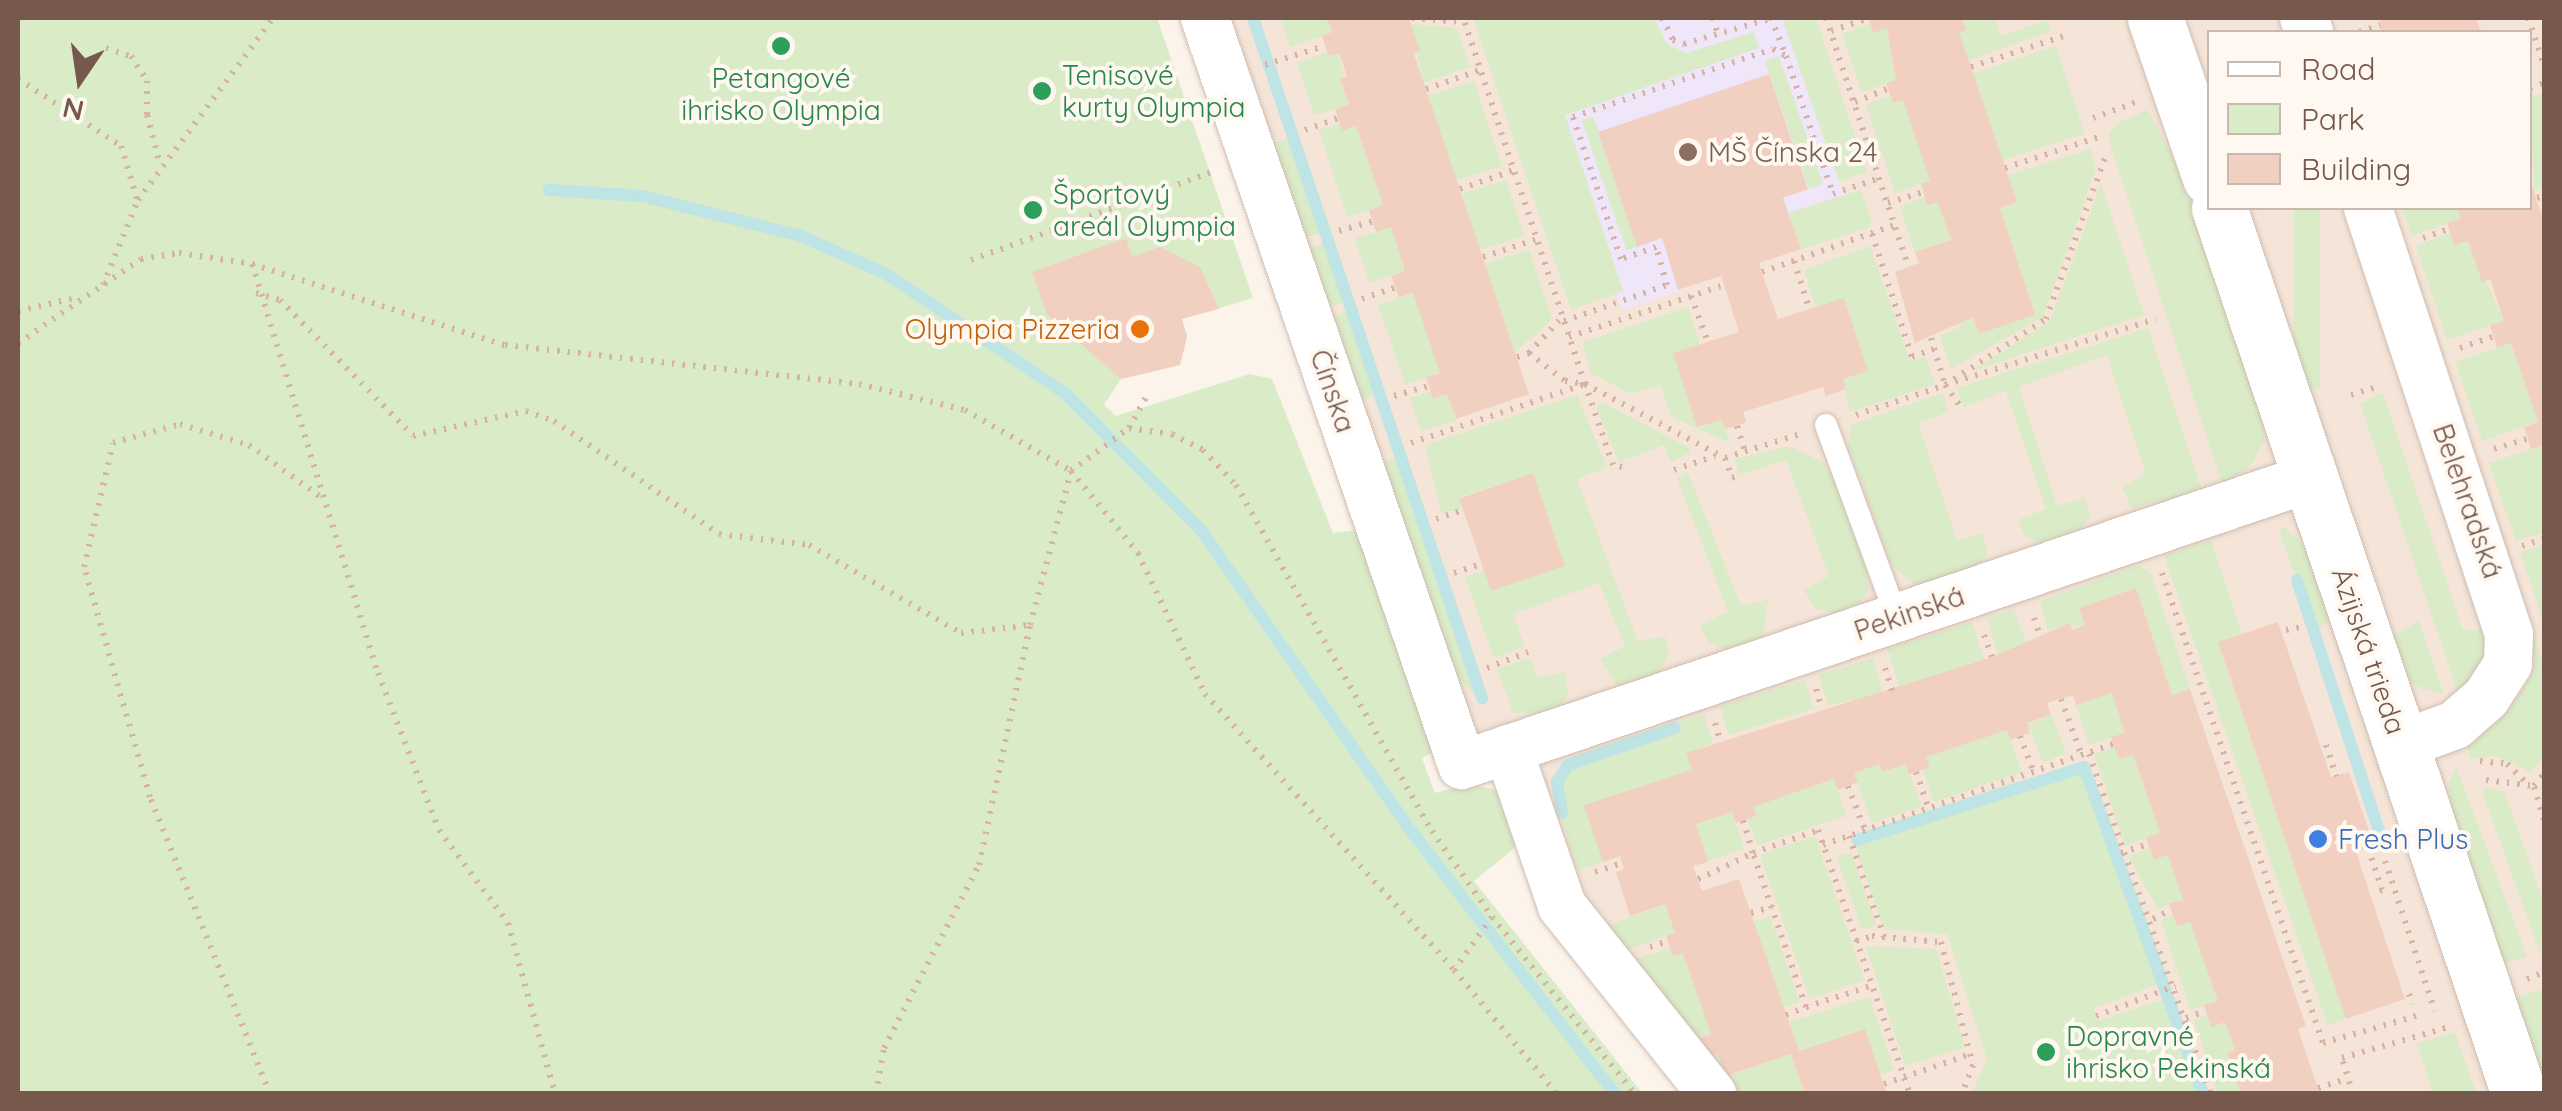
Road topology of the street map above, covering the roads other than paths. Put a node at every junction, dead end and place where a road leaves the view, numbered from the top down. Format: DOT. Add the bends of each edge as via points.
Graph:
graph roads {
  1 [pos="1205,18"];
  2 [pos="2155,18"];
  3 [pos="2207,169"];
  4 [pos="2221,210"];
  5 [pos="2369,210"];
  6 [pos="1826,426"];
  7 [pos="2310,478"];
  8 [pos="1897,618"];
  9 [pos="2400,745"];
  10 [pos="1508,748"];
  11 [pos="1462,764"];
  12 [pos="1712,1094"];
  13 [pos="2519,1094"];
  1 -- 11 [label="street, Čínska"];
  2 -- 3 [label="street"];
  4 -- 7 [label="street, Ázijská trieda"];
  5 -- 9 [label="street, Belehradská" via="2509,634 2508,664 2486,698 2455,725"];
  6 -- 8 [label="lane"];
  7 -- 8 [label="street, Pekinská"];
  7 -- 9 [label="street, Ázijská trieda"];
  8 -- 10 [label="street, Pekinská"];
  9 -- 13 [label="street, Ázijská trieda"];
  10 -- 11 [label="street, Pekinská"];
  10 -- 12 [label="street" via="1562,906"];
}
